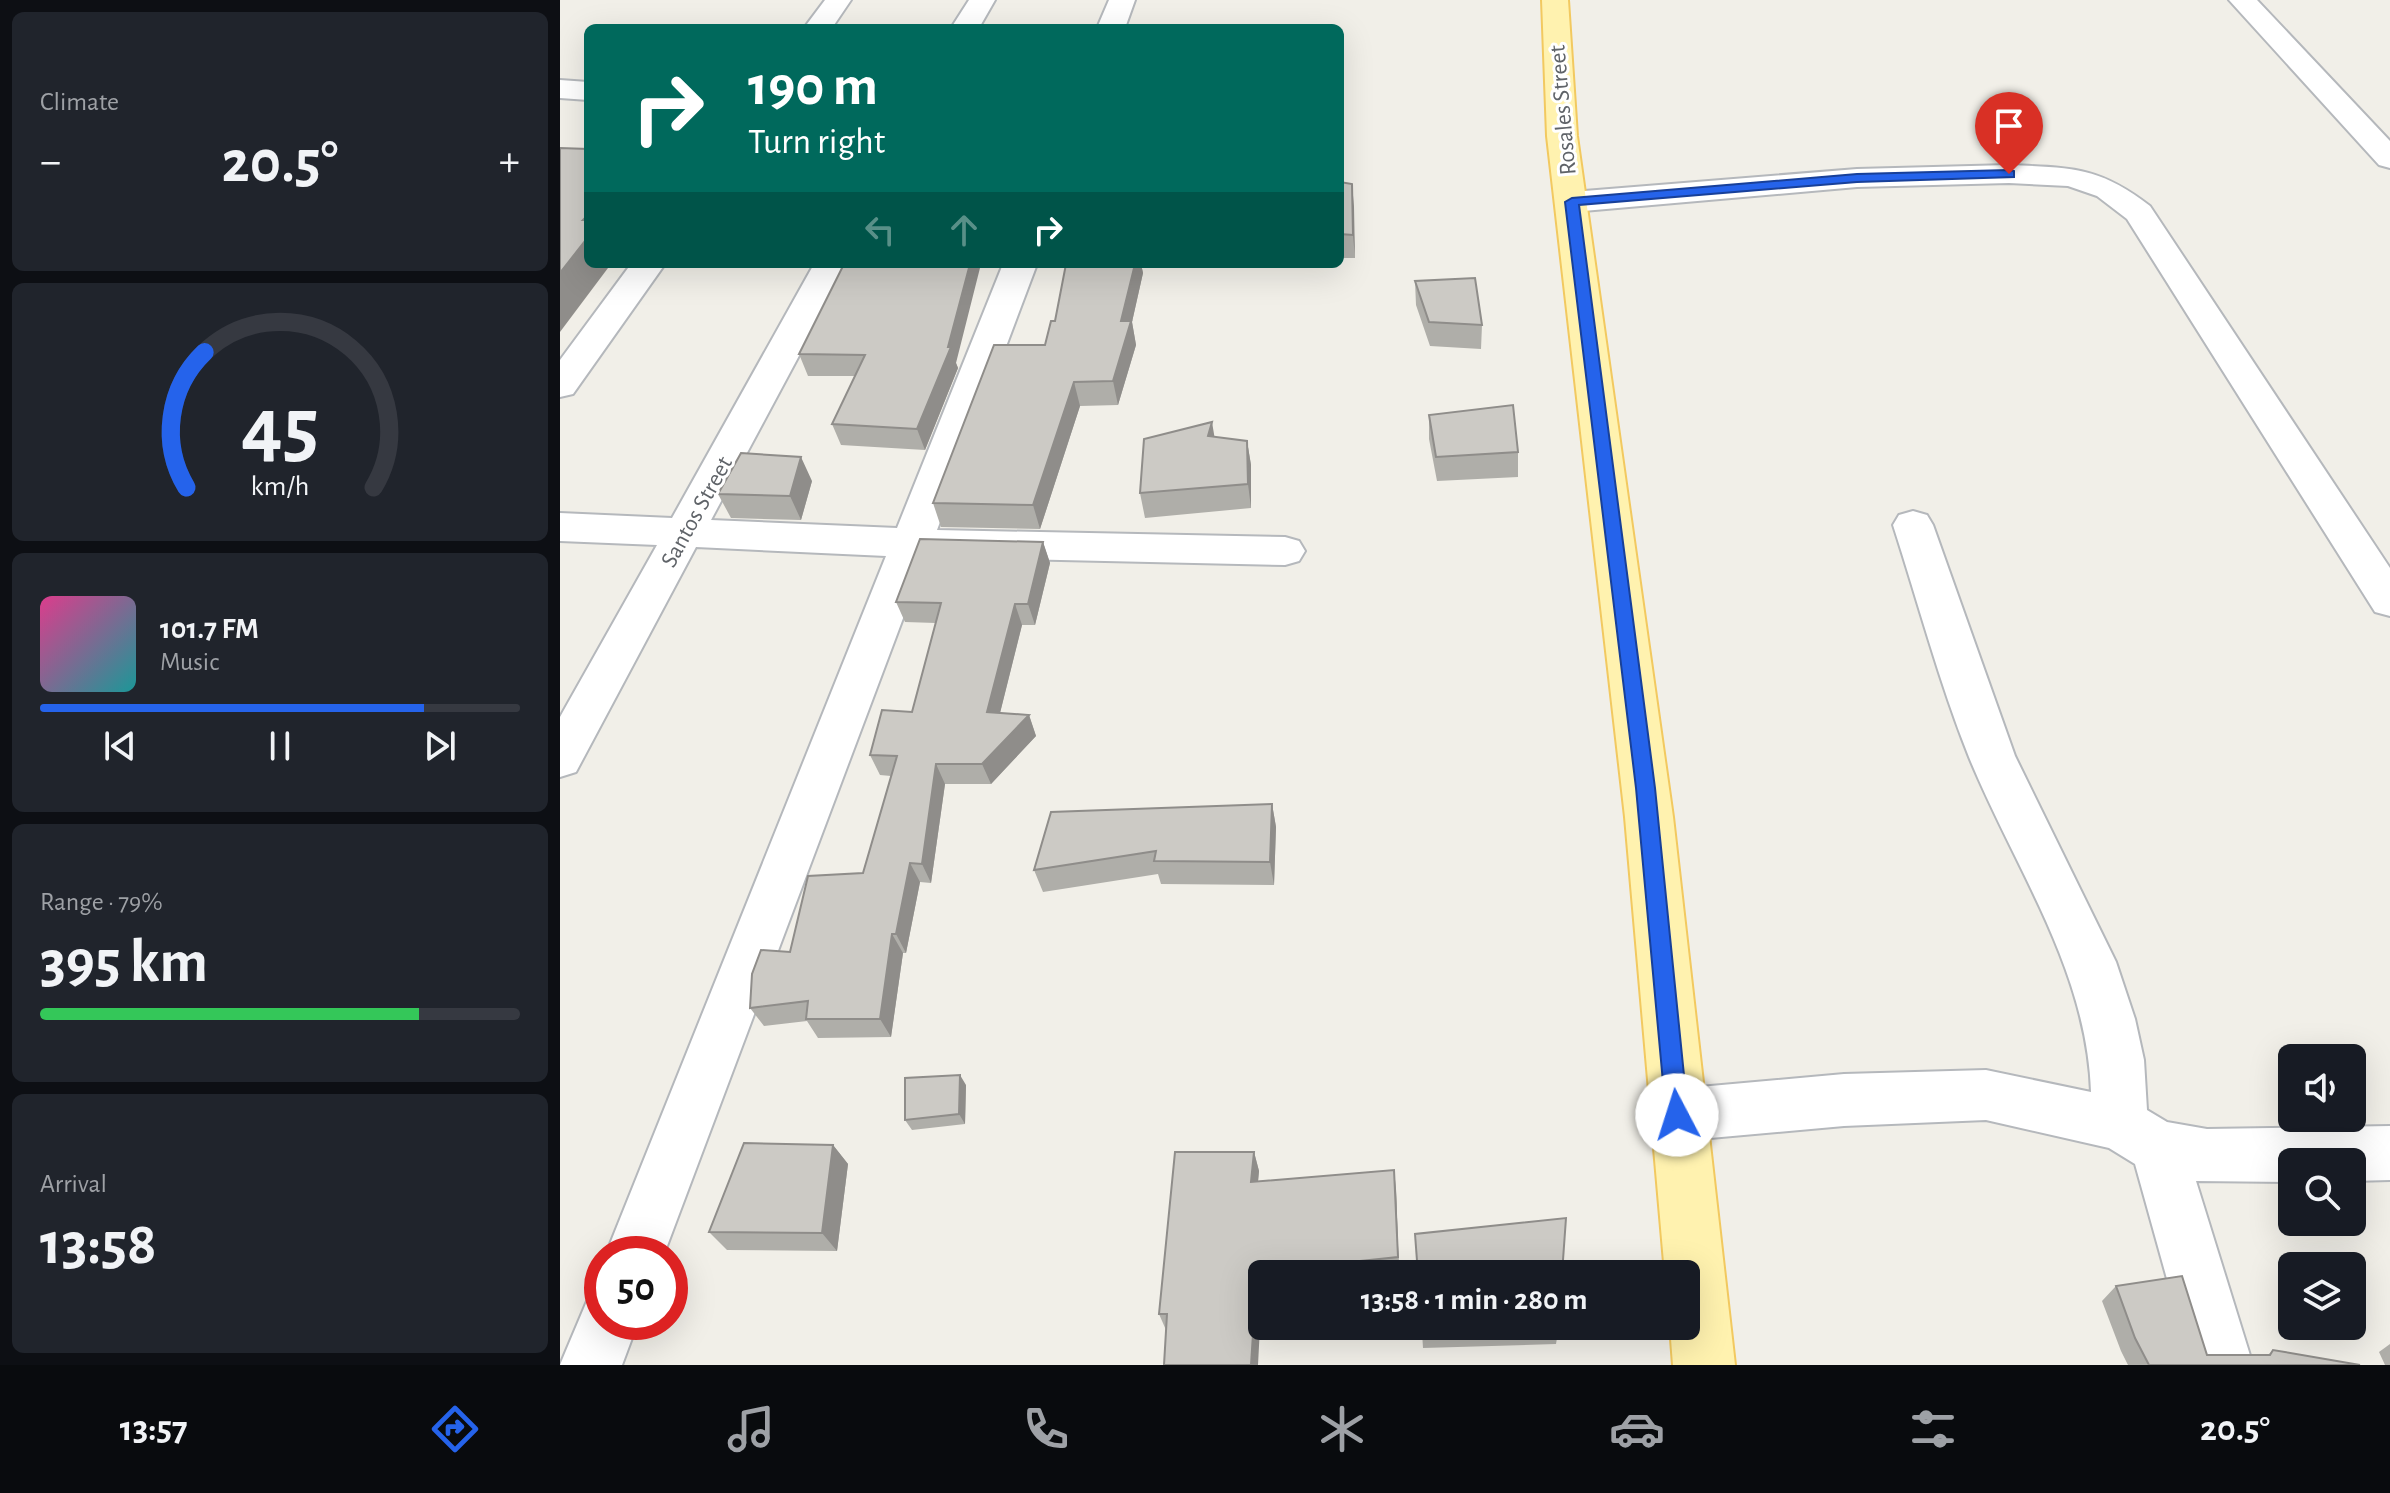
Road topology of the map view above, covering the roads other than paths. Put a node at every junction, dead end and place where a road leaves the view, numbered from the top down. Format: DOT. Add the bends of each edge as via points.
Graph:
graph roads {
  1 [pos="838,0"];
  2 [pos="982,0"];
  3 [pos="1122,0"];
  4 [pos="1555,0"];
  5 [pos="2242,0"];
  6 [pos="821,24"];
  7 [pos="967,24"];
  8 [pos="1113,24"];
  9 [pos="560,89"];
  10 [pos="584,91"];
  11 [pos="2390,159"];
  12 [pos="1572,202"];
  13 [pos="645,268"];
  14 [pos="829,268"];
  15 [pos="1018,268"];
  16 [pos="560,386"];
  17 [pos="1913,525"];
  18 [pos="560,527"];
  19 [pos="688,531"];
  20 [pos="911,543"];
  21 [pos="1285,551"];
  22 [pos="2390,601"];
  23 [pos="560,759"];
  24 [pos="1677,1115"];
  25 [pos="2139,1136"];
  26 [pos="2390,1153"];
  27 [pos="642,1236"];
  28 [pos="601,1340"];
  29 [pos="591,1365"];
  30 [pos="1704,1365"];
  31 [pos="2222,1365"];
  1 -- 6 [label="street"];
  2 -- 7 [label="street"];
  3 -- 8 [label="street"];
  4 -- 12 [label="main road, Rosales Street" via="1562,136"];
  5 -- 11 [label="street"];
  9 -- 10 [label="street"];
  12 -- 22 [label="street" via="1872,177 2071,177 2108,189 2139,213"];
  12 -- 24 [label="main road, Rosales Street" via="1645,786"];
  13 -- 16 [label="street"];
  14 -- 19 [label="street, Santos Street"];
  15 -- 20 [label="street"];
  17 -- 25 [label="street" via="1992,756 2090,962"];
  18 -- 19 [label="street"];
  19 -- 20 [label="street"];
  19 -- 23 [label="street, Santos Street"];
  20 -- 21 [label="street"];
  20 -- 27 [label="street"];
  24 -- 25 [label="street" via="1844,1100 1986,1095"];
  24 -- 30 [label="main road, Rosales Street"];
  25 -- 26 [label="street" via="2207,1156"];
  25 -- 31 [label="street"];
  28 -- 29 [label="street"];
}
